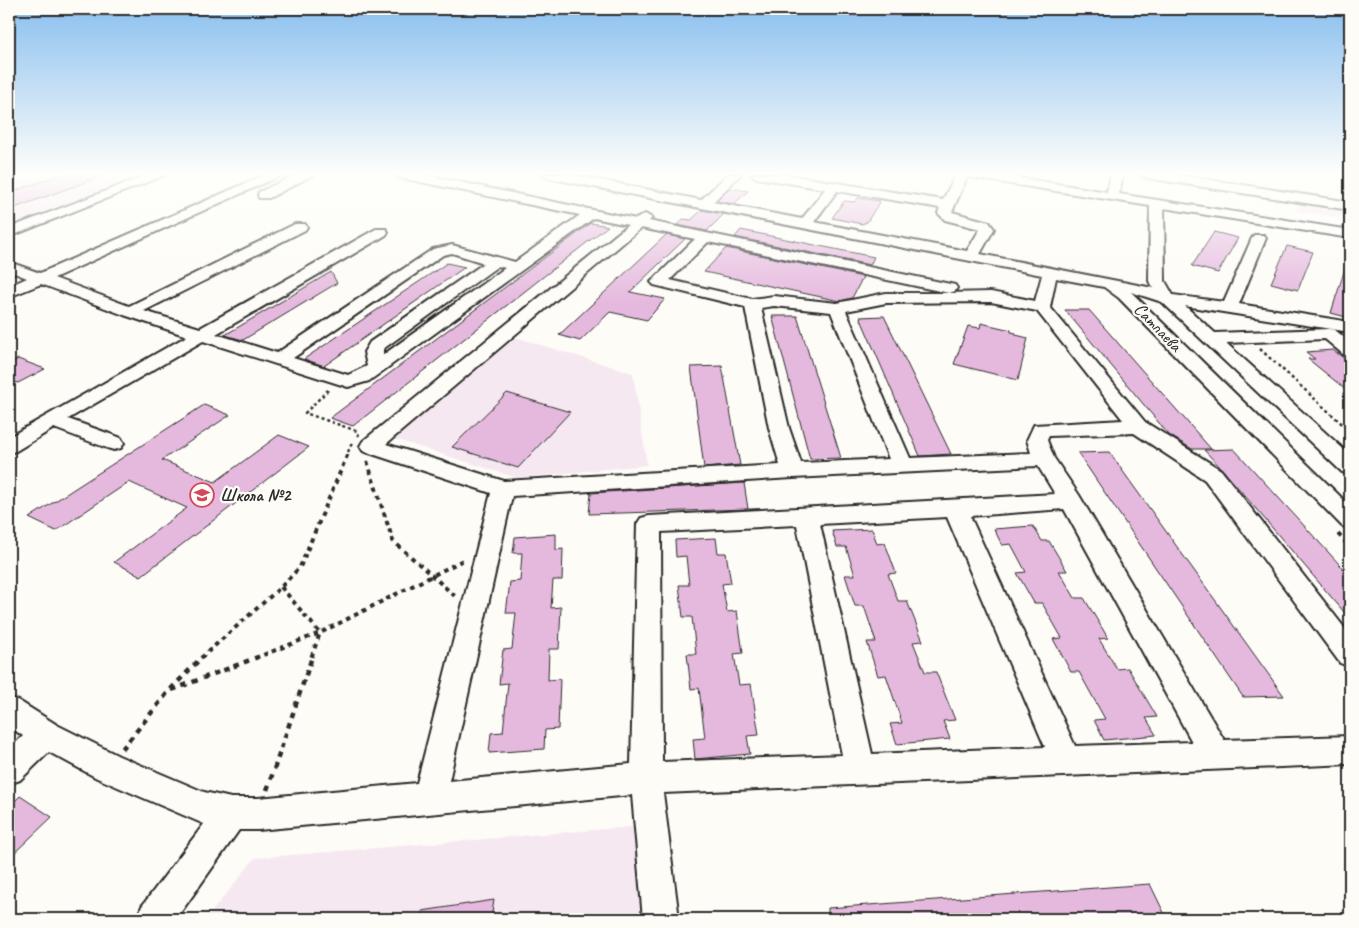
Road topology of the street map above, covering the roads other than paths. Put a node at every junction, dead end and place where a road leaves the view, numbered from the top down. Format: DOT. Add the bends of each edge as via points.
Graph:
graph roads {
  1 [pos="50,217"];
  2 [pos="179,217"];
  3 [pos="586,217"];
  4 [pos="607,217"];
  5 [pos="646,217"];
  6 [pos="769,217"];
  7 [pos="810,217"];
  8 [pos="951,217"];
  9 [pos="1157,217"];
  10 [pos="1243,217"];
  11 [pos="638,224"];
  12 [pos="805,224"];
  13 [pos="300,227"];
  14 [pos="381,232"];
  15 [pos="9,233"];
  16 [pos="1350,234"];
  17 [pos="705,237"];
  18 [pos="1259,238"];
  19 [pos="971,257"];
  20 [pos="488,259"];
  21 [pos="9,266"];
  22 [pos="517,267"];
  23 [pos="1050,272"];
  24 [pos="41,278"];
  25 [pos="1157,281"];
  26 [pos="9,292"];
  27 [pos="1138,294"];
  28 [pos="991,297"];
  29 [pos="1168,299"];
  30 [pos="752,304"];
  31 [pos="1042,307"];
  32 [pos="1230,307"];
  33 [pos="837,308"];
  34 [pos="130,312"];
  35 [pos="1350,327"];
  36 [pos="202,335"];
  37 [pos="1212,338"];
  38 [pos="1350,351"];
  39 [pos="279,359"];
  40 [pos="377,368"];
  41 [pos="52,420"];
  42 [pos="1138,426"];
  43 [pos="114,442"];
  44 [pos="9,446"];
  45 [pos="1044,459"];
  46 [pos="903,466"];
  47 [pos="1350,467"];
  48 [pos="793,471"];
  49 [pos="503,489"];
  50 [pos="1071,501"];
  51 [pos="955,509"];
  52 [pos="807,516"];
  53 [pos="1350,520"];
  54 [pos="1350,655"];
  55 [pos="9,710"];
  56 [pos="46,735"];
  57 [pos="1350,750"];
  58 [pos="1216,755"];
  59 [pos="1066,761"];
  60 [pos="860,769"];
  61 [pos="9,770"];
  62 [pos="646,778"];
  63 [pos="429,798"];
  64 [pos="245,814"];
  65 [pos="155,919"];
  66 [pos="661,919"];
  1 -- 15 [label="street"];
  2 -- 24 [label="street"];
  3 -- 22 [label="street"];
  4 -- 11 [label="street"];
  5 -- 11 [label="street"];
  6 -- 12 [label="street"];
  7 -- 12 [label="street"];
  8 -- 19 [label="street" via="984,225 987,229"];
  9 -- 25 [label="street"];
  10 -- 16 [label="street"];
  11 -- 17 [label="street"];
  11 -- 49 [label="street" via="370,446"];
  12 -- 19 [label="street"];
  13 -- 34 [label="street"];
  14 -- 36 [label="street"];
  17 -- 28 [label="street"];
  17 -- 30 [label="street" via="659,282"];
  18 -- 32 [label="street"];
  19 -- 23 [label="street"];
  20 -- 22 [label="street"];
  20 -- 39 [label="street" via="452,249 438,252"];
  20 -- 40 [label="street" via="491,265 376,346 373,352"];
  21 -- 24 [label="street"];
  22 -- 40 [label="street"];
  23 -- 27 [label="street" via="1098,281 1120,292"];
  23 -- 31 [label="street"];
  24 -- 26 [label="street"];
  24 -- 34 [label="street"];
  25 -- 27 [label="street"];
  25 -- 29 [label="street"];
  27 -- 29 [label="street, Сатпаева"];
  27 -- 53 [label="street, Сатпаева"];
  28 -- 31 [label="street"];
  28 -- 33 [label="street" via="886,298"];
  29 -- 32 [label="street"];
  29 -- 37 [label="street, Сатпаева"];
  30 -- 33 [label="street" via="774,302"];
  30 -- 48 [label="street" via="779,428"];
  31 -- 42 [label="street"];
  32 -- 35 [label="street"];
  33 -- 46 [label="street"];
  34 -- 36 [label="street"];
  36 -- 39 [label="street"];
  36 -- 41 [label="street"];
  37 -- 38 [label="street" via="1329,334"];
  37 -- 47 [label="street, Сатпаева"];
  39 -- 40 [label="street" via="348,381"];
  41 -- 43 [label="street"];
  41 -- 44 [label="street"];
  42 -- 45 [label="street" via="1041,430 1038,440"];
  42 -- 54 [label="street" via="1213,474"];
  45 -- 46 [label="street"];
  45 -- 50 [label="street"];
  46 -- 48 [label="street"];
  48 -- 49 [label="street"];
  49 -- 63 [label="street"];
  50 -- 51 [label="street"];
  50 -- 58 [label="street"];
  51 -- 52 [label="street"];
  51 -- 59 [label="street"];
  52 -- 60 [label="street"];
  52 -- 62 [label="street" via="649,524"];
  55 -- 56 [label="street"];
  56 -- 61 [label="street"];
  56 -- 64 [label="street" via="204,808"];
  57 -- 58 [label="street"];
  58 -- 59 [label="street"];
  59 -- 60 [label="street"];
  60 -- 62 [label="street"];
  62 -- 63 [label="street"];
  62 -- 66 [label="street"];
  63 -- 64 [label="street"];
  64 -- 65 [label="street"];
}
